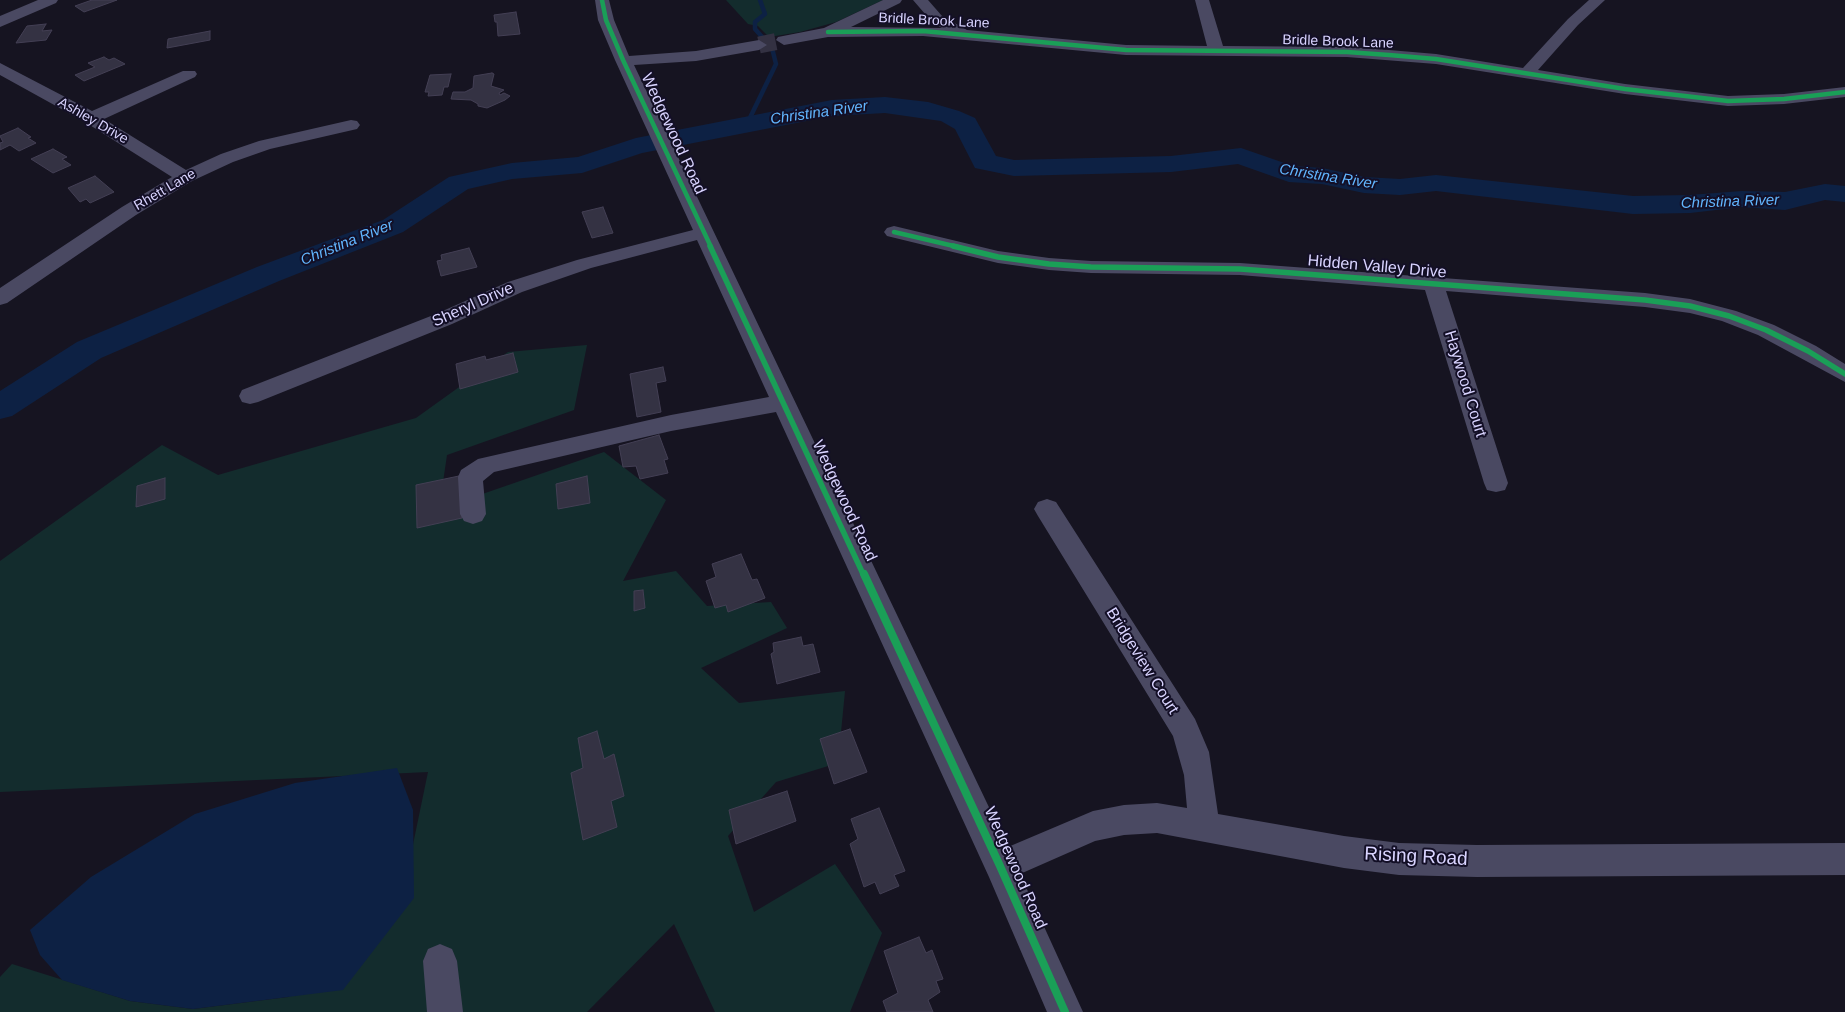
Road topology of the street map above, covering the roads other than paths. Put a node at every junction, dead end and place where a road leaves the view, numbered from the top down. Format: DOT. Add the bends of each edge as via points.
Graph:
graph roads {
  1 [pos="51,0"];
  2 [pos="602,0"];
  3 [pos="895,0"];
  4 [pos="920,0"];
  5 [pos="1202,0"];
  6 [pos="1598,0"];
  7 [pos="0,22"];
  8 [pos="828,32"];
  9 [pos="962,34"];
  10 [pos="784,40"];
  11 [pos="760,44"];
  12 [pos="1217,52"];
  13 [pos="696,56"];
  14 [pos="623,60"];
  15 [pos="0,68"];
  16 [pos="1527,73"];
  17 [pos="189,74"];
  18 [pos="635,85"];
  19 [pos="1845,92"];
  20 [pos="91,118"];
  21 [pos="351,125"];
  22 [pos="185,177"];
  23 [pos="894,232"];
  24 [pos="703,233"];
  25 [pos="1434,285"];
  26 [pos="0,298"];
  27 [pos="1845,374"];
  28 [pos="250,396"];
  29 [pos="782,403"];
  30 [pos="1496,483"];
  31 [pos="1047,509"];
  32 [pos="473,514"];
  33 [pos="1204,825"];
  34 [pos="1845,859"];
  35 [pos="1000,866"];
  36 [pos="440,961"];
  37 [pos="445,1012"];
  38 [pos="1064,1012"];
  1 -- 7 [label="street"];
  2 -- 14 [label="street, Wedgewood Road" via="606,20"];
  3 -- 8 [label="street"];
  4 -- 9 [label="street" via="937,19"];
  5 -- 12 [label="street"];
  6 -- 16 [label="street" via="1573,22"];
  8 -- 9 [label="street, Bridle Brook Lane" via="890,30"];
  8 -- 10 [label="street"];
  9 -- 12 [label="street, Bridle Brook Lane" via="1126,50"];
  11 -- 13 [label="street"];
  12 -- 16 [label="street, Bridle Brook Lane" via="1380,54"];
  13 -- 14 [label="street"];
  13 -- 18 [label="street" via="664,67"];
  14 -- 18 [label="street, Wedgewood Road"];
  15 -- 20 [label="street, Ashley Drive"];
  16 -- 19 [label="street, Bridle Brook Lane" via="1728,101"];
  17 -- 20 [label="street"];
  18 -- 24 [label="street, Wedgewood Road"];
  20 -- 22 [label="street, Ashley Drive"];
  21 -- 22 [label="street, Rhett Lane" via="265,145"];
  22 -- 26 [label="street, Rhett Lane"];
  23 -- 25 [label="street, Hidden Valley Drive" via="998,257 1049,264 1091,268 1240,269"];
  24 -- 28 [label="street, Sheryl Drive" via="601,259 515,286 444,319"];
  24 -- 29 [label="street, Wedgewood Road"];
  25 -- 27 [label="street, Hidden Valley Drive" via="1690,306 1766,330"];
  25 -- 30 [label="street, Haywood Court"];
  29 -- 32 [label="street" via="671,423 487,465 470,477"];
  29 -- 35 [label="street, Wedgewood Road"];
  31 -- 33 [label="street, Bridgeview Court" via="1185,729 1199,775"];
  33 -- 34 [label="street, Rising Road" via="1344,852 1399,859"];
  33 -- 35 [label="street, Rising Road" via="1156,818 1116,821 1093,826"];
  35 -- 38 [label="street, Wedgewood Road"];
  36 -- 37 [label="street"];
}
